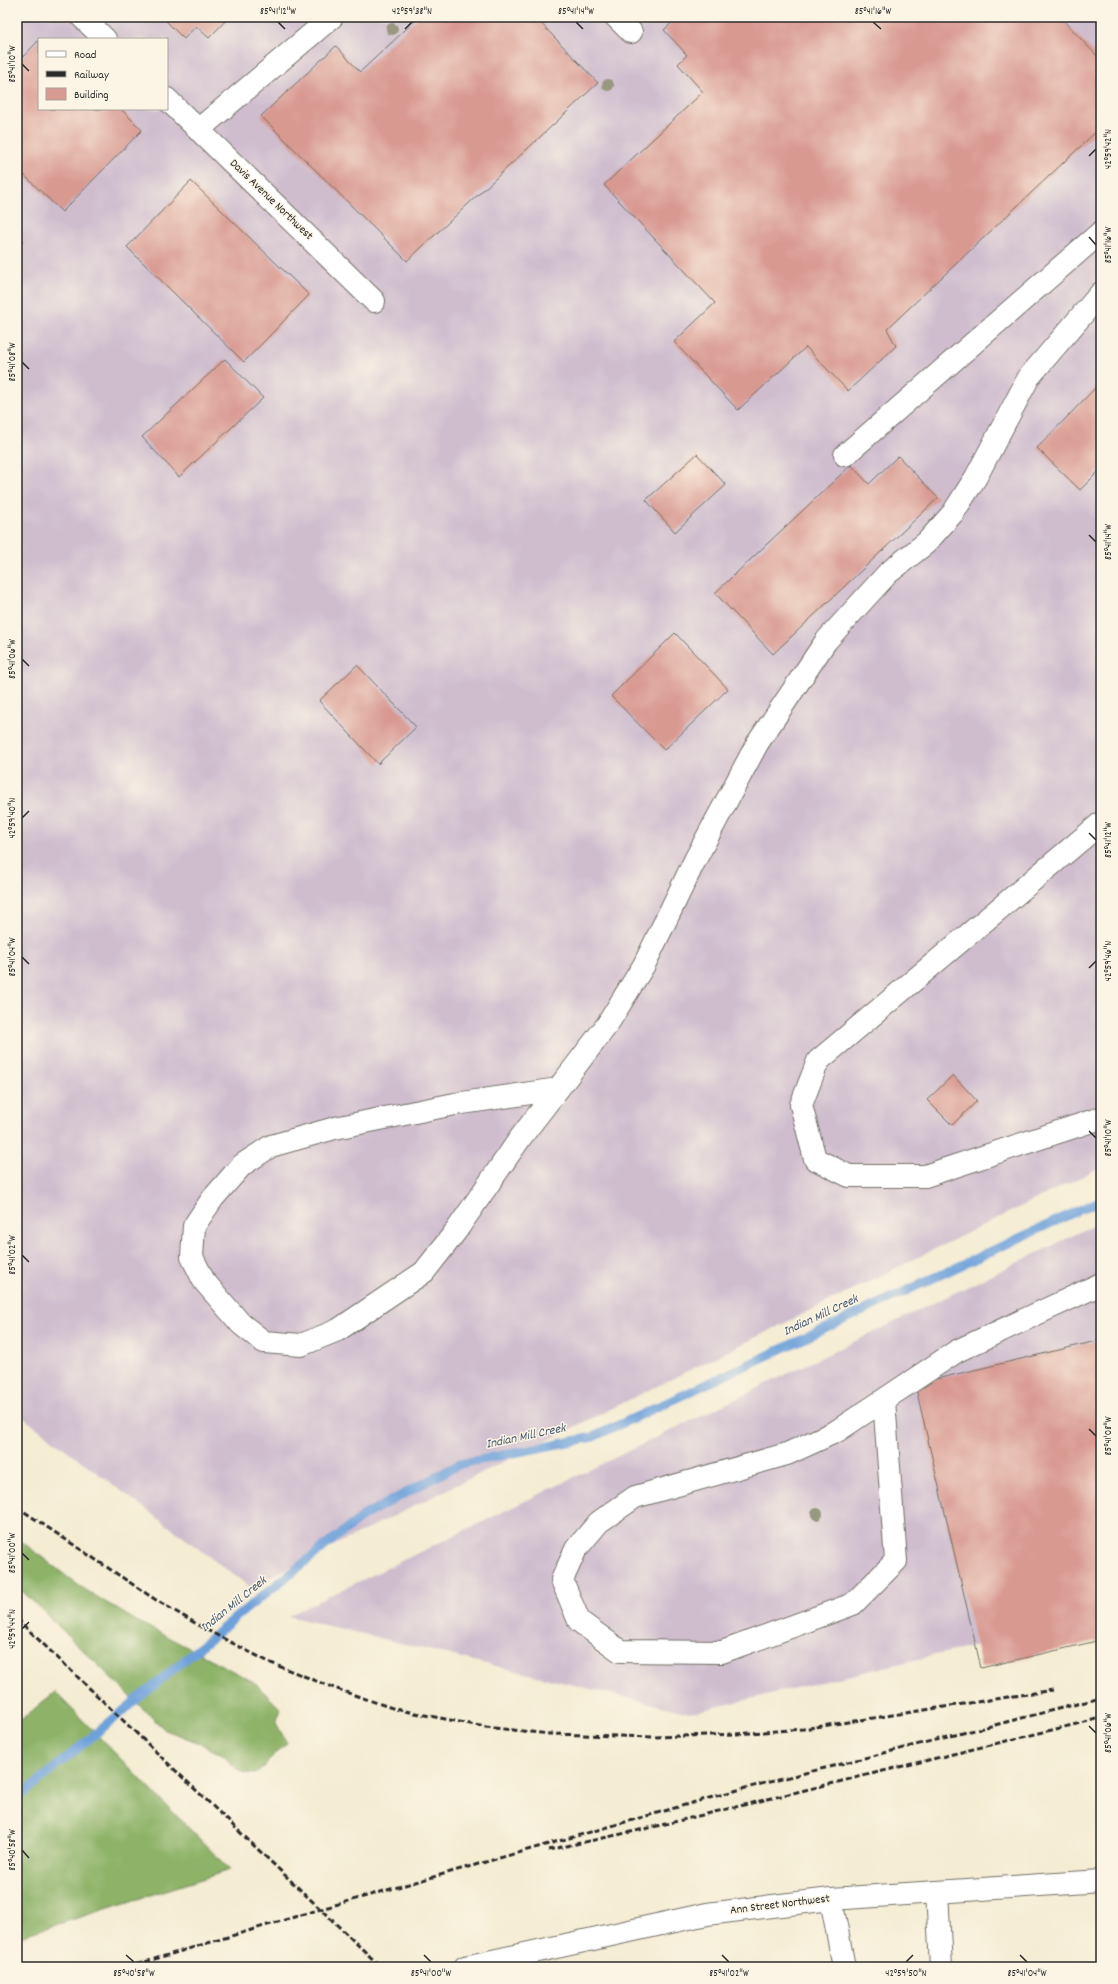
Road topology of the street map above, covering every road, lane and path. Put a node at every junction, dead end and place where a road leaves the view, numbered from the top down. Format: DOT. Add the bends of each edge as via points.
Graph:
graph roads {
  1 [pos="82,17"];
  2 [pos="332,17"];
  3 [pos="616,17"];
  4 [pos="631,32"];
  5 [pos="104,38"];
  6 [pos="168,100"];
  7 [pos="198,130"];
  8 [pos="1101,232"];
  9 [pos="1101,294"];
  10 [pos="374,300"];
  11 [pos="845,455"];
  12 [pos="1101,823"];
  13 [pos="558,1089"];
  14 [pos="1101,1118"];
  15 [pos="1101,1284"];
  16 [pos="884,1400"];
  17 [pos="1101,1881"];
  18 [pos="937,1892"];
  19 [pos="831,1899"];
  20 [pos="465,1967"];
  21 [pos="844,1967"];
  22 [pos="941,1967"];
  1 -- 5 [label="main road"];
  2 -- 7 [label="main road"];
  3 -- 4 [label="main road"];
  6 -- 7 [label="main road, Davis Avenue Northwest"];
  7 -- 10 [label="main road, Davis Avenue Northwest"];
  8 -- 11 [label="main road"];
  9 -- 13 [label="main road" via="1029,377 976,477 952,513 926,543 888,573 826,641 757,744 695,860 644,965 607,1025"];
  12 -- 14 [label="main road" via="818,1061 801,1106 815,1159 849,1176 925,1176"];
  13 -- 13 [label="main road" via="424,1272 338,1330 301,1345 264,1342 241,1324 204,1281 192,1257 194,1226 213,1198 242,1165 271,1146 350,1125 455,1104"];
  15 -- 16 [label="main road" via="958,1351"];
  16 -- 16 [label="main road" via="837,1431 787,1454 635,1497 600,1522 576,1549 562,1580 579,1621 620,1651 722,1652 853,1604 896,1561"];
  17 -- 18 [label="main road, Ann Street Northwest"];
  18 -- 19 [label="main road, Ann Street Northwest"];
  18 -- 22 [label="main road"];
  19 -- 20 [label="main road, Ann Street Northwest" via="707,1914"];
  19 -- 21 [label="main road"];
}
